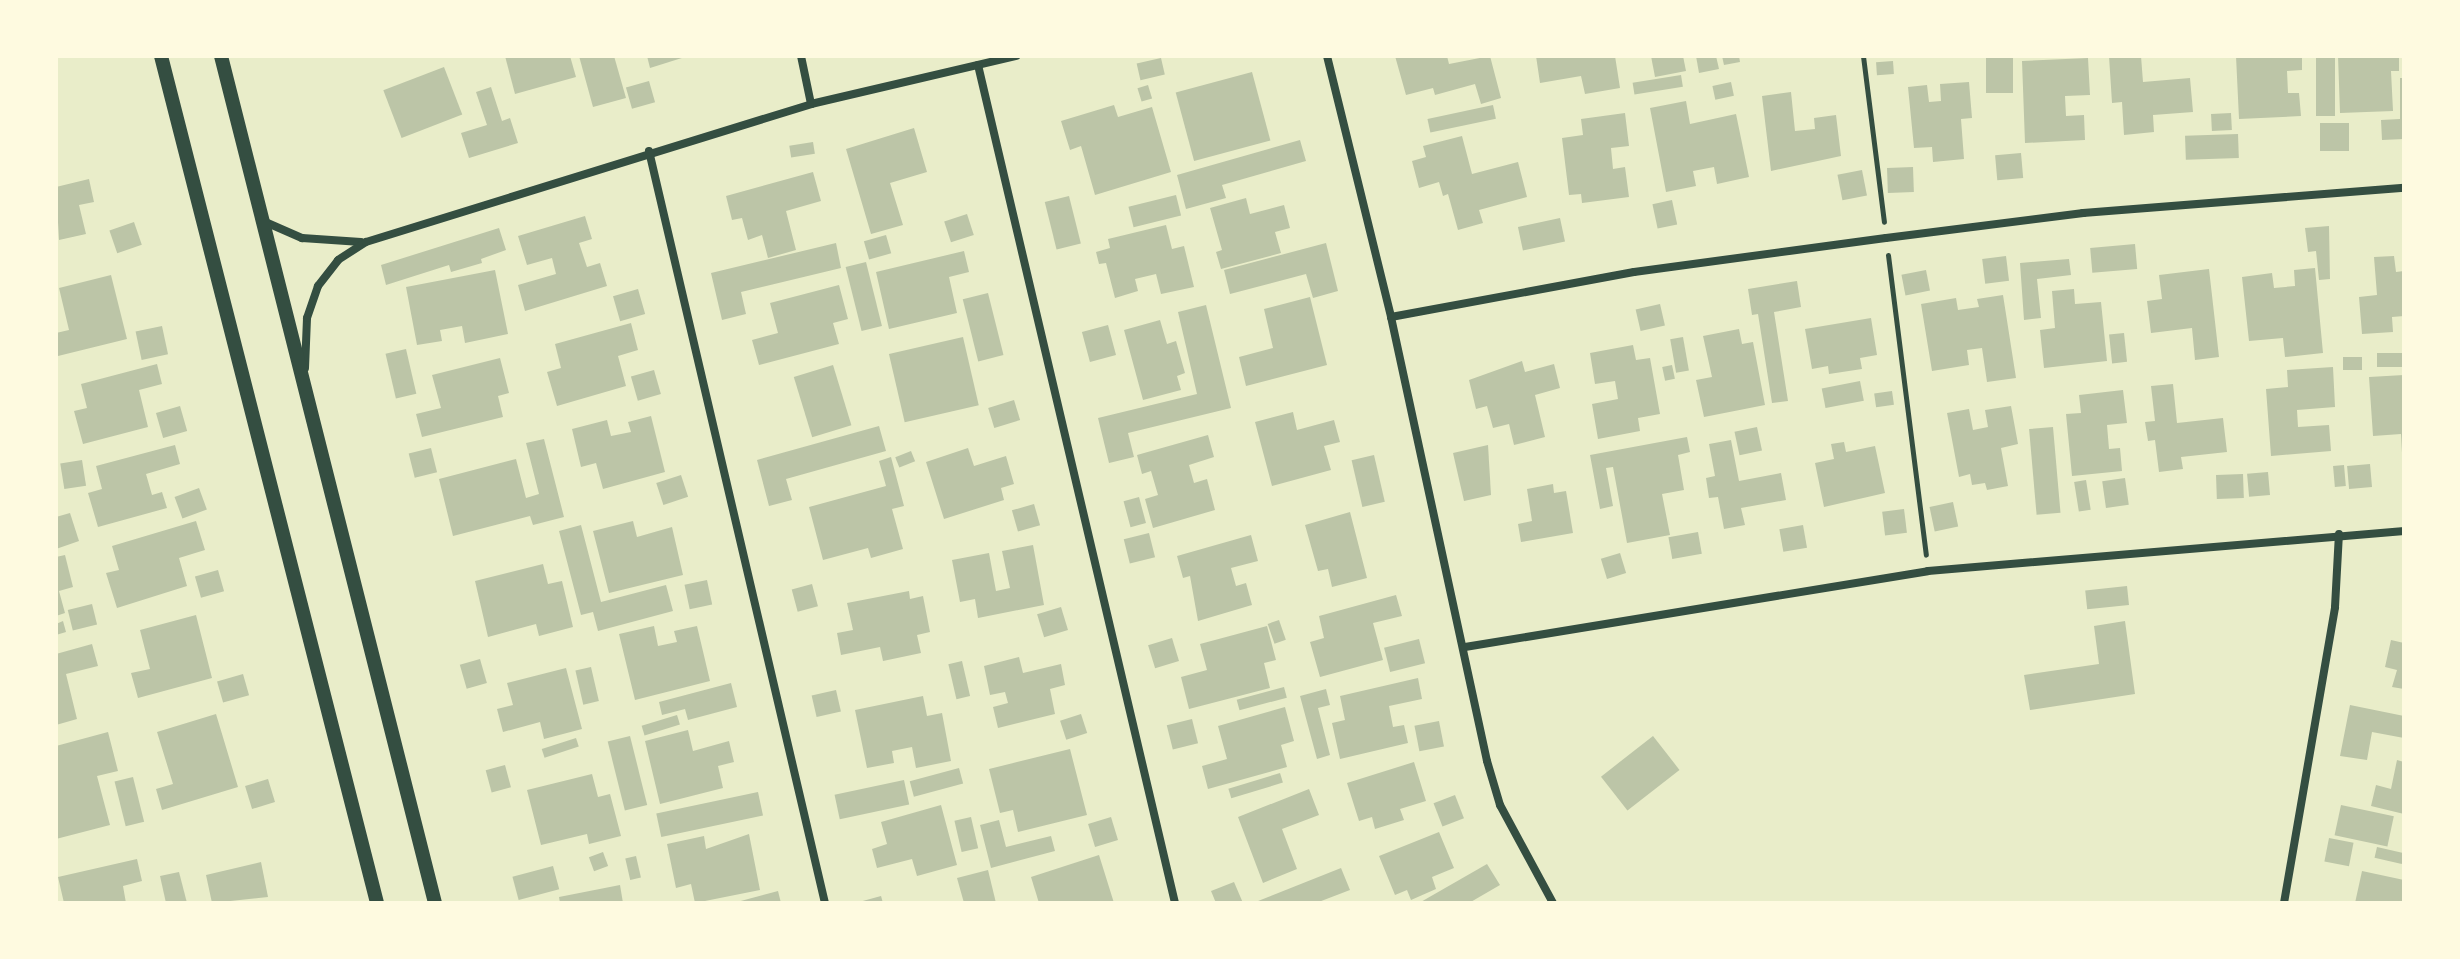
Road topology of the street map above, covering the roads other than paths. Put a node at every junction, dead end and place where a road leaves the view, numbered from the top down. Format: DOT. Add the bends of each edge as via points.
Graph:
graph roads {
  1 [pos="161,56"];
  2 [pos="221,56"];
  3 [pos="801,56"];
  4 [pos="1016,56"];
  5 [pos="1327,56"];
  6 [pos="978,65"];
  7 [pos="811,104"];
  8 [pos="649,151"];
  9 [pos="2404,188"];
  10 [pos="263,221"];
  11 [pos="366,242"];
  12 [pos="1391,317"];
  13 [pos="304,390"];
  14 [pos="2404,531"];
  15 [pos="2339,534"];
  16 [pos="1465,647"];
  17 [pos="377,903"];
  18 [pos="435,903"];
  19 [pos="825,903"];
  20 [pos="1175,903"];
  21 [pos="1553,903"];
  22 [pos="2284,903"];
  1 -- 17 [label="street"];
  2 -- 10 [label="street"];
  3 -- 7 [label="street"];
  4 -- 6 [label="street"];
  5 -- 12 [label="street"];
  6 -- 7 [label="street"];
  6 -- 20 [label="street"];
  7 -- 8 [label="street"];
  8 -- 11 [label="street"];
  8 -- 19 [label="street"];
  9 -- 12 [label="street" via="2083,213 1886,238 1634,272"];
  10 -- 11 [label="street" via="313,241"];
  10 -- 13 [label="street"];
  11 -- 13 [label="street" via="338,260 311,302"];
  12 -- 16 [label="street"];
  13 -- 18 [label="street"];
  14 -- 15 [label="street"];
  15 -- 16 [label="street" via="1928,571"];
  15 -- 22 [label="street" via="2331,632"];
  16 -- 21 [label="street" via="1500,805"];
}
